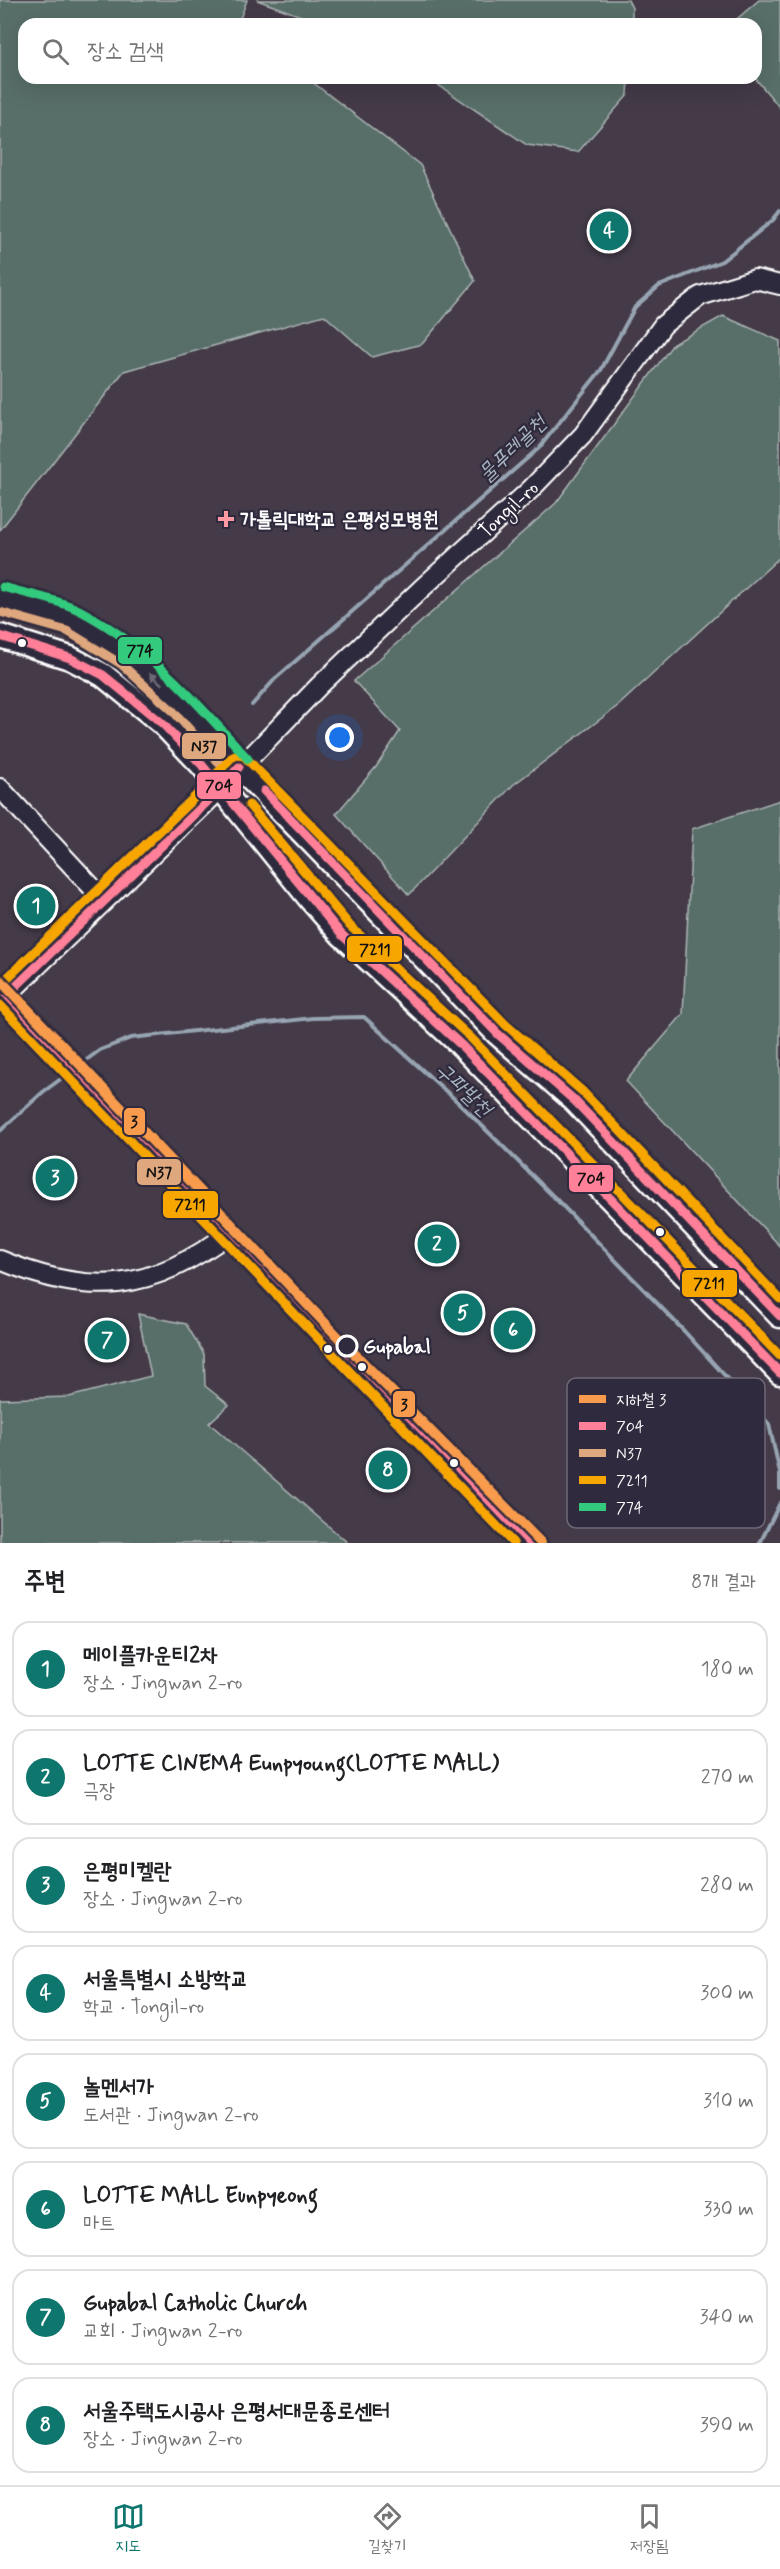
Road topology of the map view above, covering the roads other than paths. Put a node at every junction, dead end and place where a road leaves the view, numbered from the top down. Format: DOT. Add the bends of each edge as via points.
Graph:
graph roads {
  1 [pos="780,285"];
  2 [pos="0,599"];
  3 [pos="0,636"];
  4 [pos="240,768"];
  5 [pos="221,787"];
  6 [pos="0,788"];
  7 [pos="104,900"];
  8 [pos="2,995"];
  9 [pos="231,1232"];
  10 [pos="0,1260"];
  11 [pos="780,1316"];
  12 [pos="780,1372"];
  13 [pos="530,1543"];
  1 -- 4 [label="street, Tongil-ro" via="754,279 700,296 663,325 584,435 319,686"];
  4 -- 2 [label="main road, one-way" via="182,703 128,654 72,620"];
  3 -- 5 [label="main road" via="70,658 103,675 162,723"];
  4 -- 5 [label="street, Tongil-ro"];
  4 -- 11 [label="main road" via="498,1034 574,1100"];
  5 -- 7 [label="street, Tongil-ro"];
  5 -- 12 [label="main road" via="341,934 469,1053"];
  6 -- 7 [label="street"];
  7 -- 8 [label="street, Tongil-ro"];
  8 -- 9 [label="street"];
  9 -- 10 [label="street" via="169,1271 131,1283 56,1280"];
  9 -- 13 [label="street"];
}
